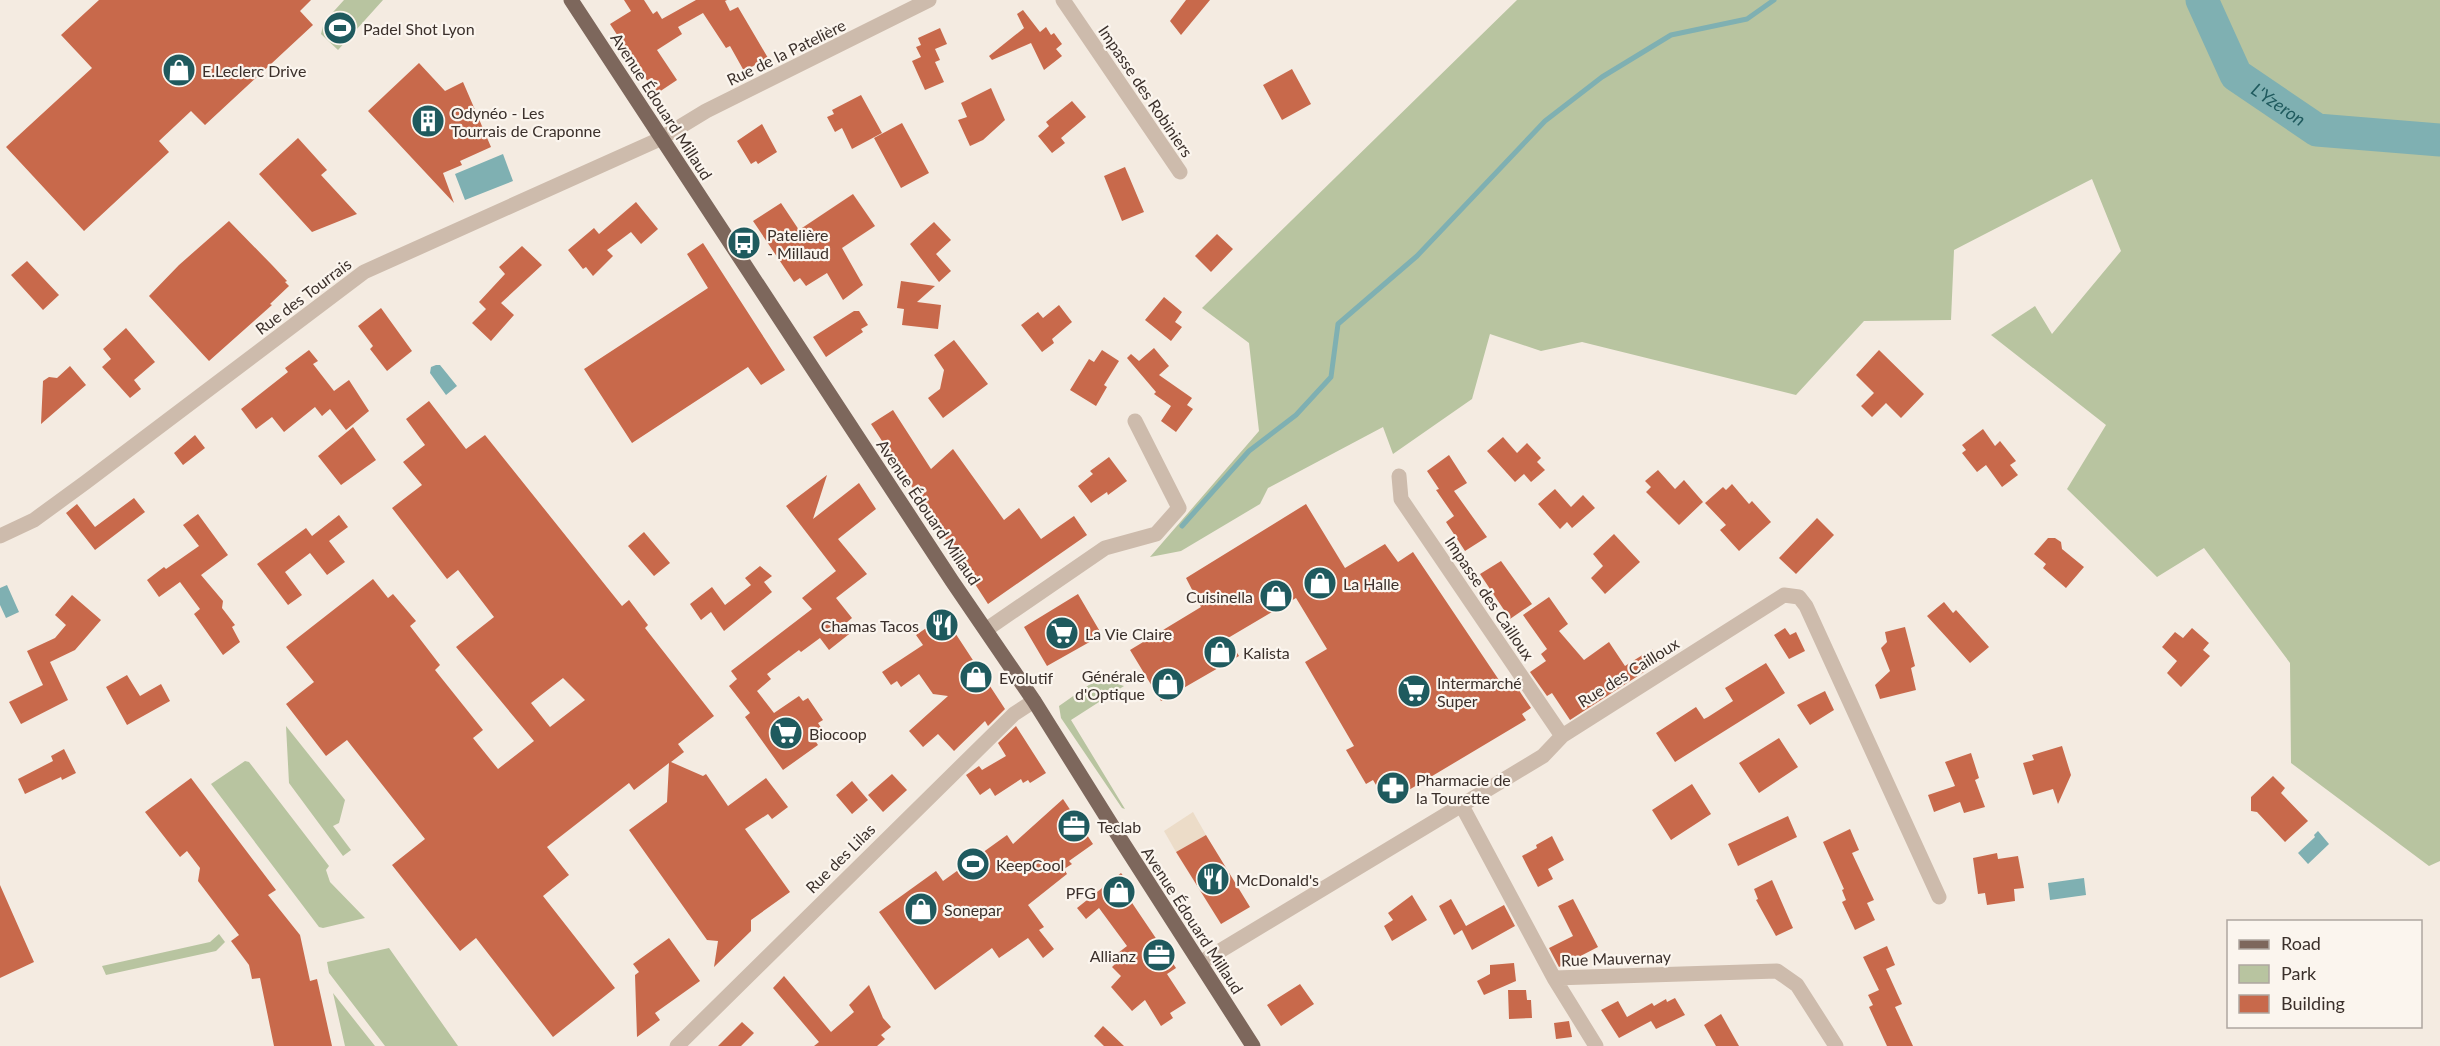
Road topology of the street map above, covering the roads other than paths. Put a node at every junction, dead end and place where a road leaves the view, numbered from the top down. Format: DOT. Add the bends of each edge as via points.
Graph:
graph roads {
  1 [pos="571,0"];
  2 [pos="1063,0"];
  3 [pos="921,2"];
  4 [pos="660,139"];
  5 [pos="1180,172"];
  6 [pos="1135,421"];
  7 [pos="1399,476"];
  8 [pos="0,536"];
  9 [pos="987,629"];
  10 [pos="1034,701"];
  11 [pos="1562,736"];
  12 [pos="1462,806"];
  13 [pos="1939,897"];
  14 [pos="1200,963"];
  15 [pos="1554,978"];
  16 [pos="677,1046"];
  17 [pos="1253,1046"];
  18 [pos="1596,1046"];
  19 [pos="1836,1046"];
  1 -- 4 [label="main road, Avenue Édouard Millaud"];
  2 -- 5 [label="street, Impasse des Robiniers"];
  3 -- 4 [label="street, Rue de la Patelière" via="706,111"];
  4 -- 8 [label="street, Rue des Tourrais" via="364,272 34,520"];
  4 -- 9 [label="main road, Avenue Édouard Millaud"];
  6 -- 9 [label="street" via="1179,508 1156,534 1105,548"];
  7 -- 11 [label="street, Impasse des Cailloux" via="1401,499"];
  9 -- 10 [label="main road, Avenue Édouard Millaud"];
  10 -- 14 [label="main road, Avenue Édouard Millaud"];
  10 -- 16 [label="street, Rue des Lilas" via="1014,714 910,814"];
  11 -- 12 [label="street, Rue des Cailloux" via="1543,756"];
  11 -- 13 [label="street, Rue des Cailloux" via="1784,596 1799,597"];
  12 -- 14 [label="street, Rue des Cailloux"];
  12 -- 15 [label="street, Rue Mauvernay"];
  14 -- 17 [label="main road, Avenue Édouard Millaud"];
  15 -- 18 [label="street"];
  15 -- 19 [label="street, Rue Mauvernay" via="1777,971 1797,985"];
}
